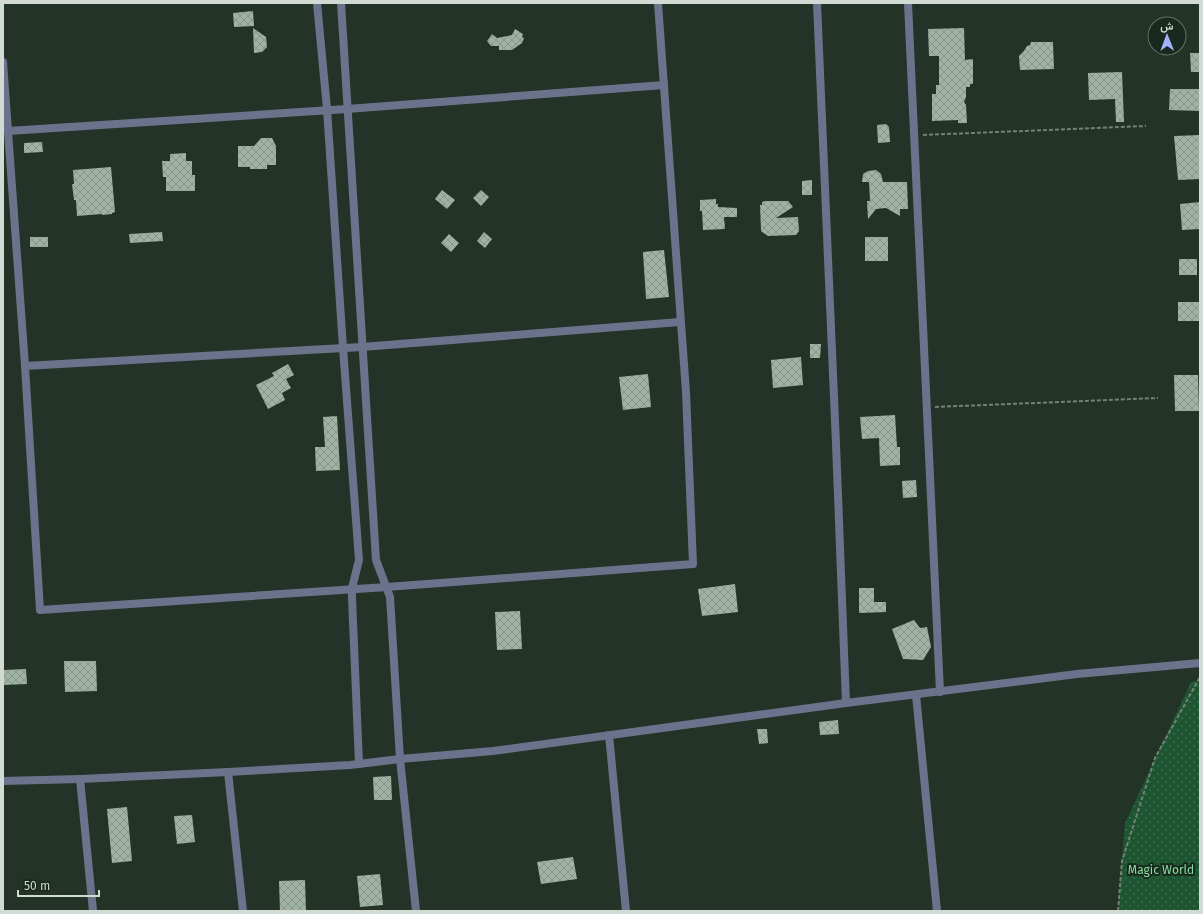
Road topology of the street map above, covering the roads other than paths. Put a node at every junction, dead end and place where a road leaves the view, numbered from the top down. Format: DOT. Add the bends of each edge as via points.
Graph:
graph roads {
  1 [pos="317,3"];
  2 [pos="341,3"];
  3 [pos="658,3"];
  4 [pos="817,3"];
  5 [pos="908,3"];
  6 [pos="3,62"];
  7 [pos="664,85"];
  8 [pos="327,109"];
  9 [pos="347,109"];
  10 [pos="8,131"];
  11 [pos="680,322"];
  12 [pos="362,347"];
  13 [pos="343,348"];
  14 [pos="25,366"];
  15 [pos="387,586"];
  16 [pos="352,588"];
  17 [pos="1200,663"];
  18 [pos="940,692"];
  19 [pos="916,695"];
  20 [pos="846,703"];
  21 [pos="609,735"];
  22 [pos="400,759"];
  23 [pos="360,764"];
  24 [pos="228,772"];
  25 [pos="80,779"];
  26 [pos="3,781"];
  27 [pos="93,911"];
  28 [pos="243,911"];
  29 [pos="416,911"];
  30 [pos="626,911"];
  31 [pos="938,911"];
  1 -- 8 [label="street"];
  2 -- 9 [label="street"];
  3 -- 7 [label="street"];
  4 -- 20 [label="street"];
  5 -- 18 [label="street"];
  6 -- 10 [label="street"];
  7 -- 9 [label="street"];
  7 -- 11 [label="street"];
  8 -- 9 [label="street"];
  8 -- 10 [label="street"];
  8 -- 13 [label="street"];
  9 -- 12 [label="street"];
  10 -- 14 [label="street"];
  11 -- 12 [label="street"];
  11 -- 15 [label="street" via="694,564"];
  12 -- 13 [label="street"];
  12 -- 15 [label="street" via="376,560"];
  13 -- 14 [label="street"];
  13 -- 16 [label="street" via="358,560"];
  14 -- 16 [label="street" via="40,610"];
  15 -- 16 [label="street"];
  15 -- 22 [label="street" via="390,597"];
  16 -- 23 [label="street"];
  17 -- 18 [label="street" via="1077,674"];
  18 -- 19 [label="street"];
  19 -- 20 [label="street"];
  19 -- 31 [label="street"];
  20 -- 21 [label="street"];
  21 -- 22 [label="street" via="493,751"];
  21 -- 30 [label="street"];
  22 -- 23 [label="street"];
  22 -- 29 [label="street"];
  23 -- 24 [label="street"];
  24 -- 25 [label="street"];
  24 -- 28 [label="street"];
  25 -- 26 [label="street"];
  25 -- 27 [label="street"];
}
